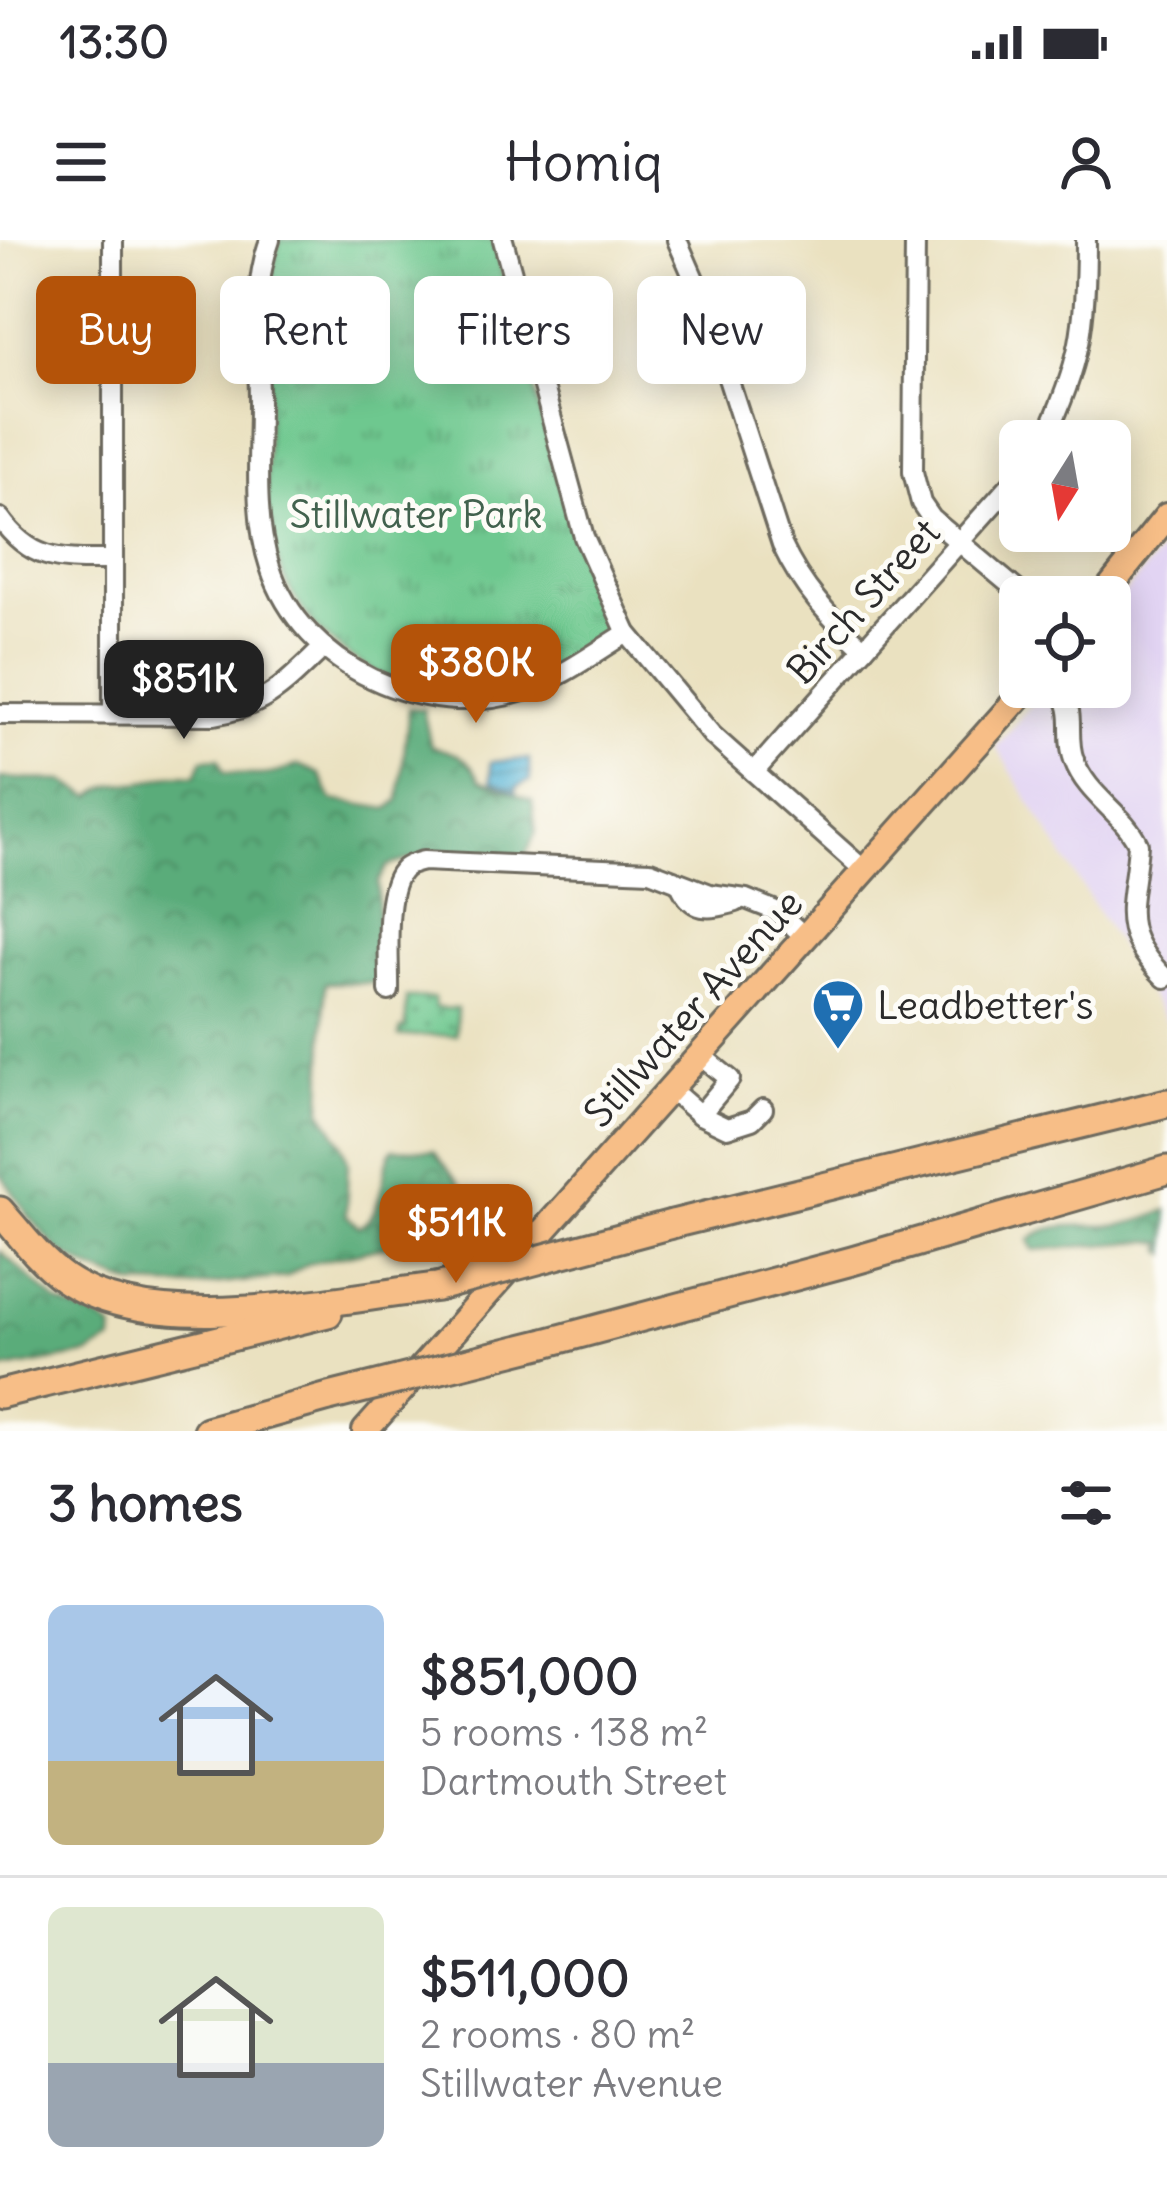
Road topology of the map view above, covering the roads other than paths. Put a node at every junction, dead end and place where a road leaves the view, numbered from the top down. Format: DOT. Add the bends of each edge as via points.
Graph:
graph roads {
  1 [pos="113,240"];
  2 [pos="270,240"];
  3 [pos="503,240"];
  4 [pos="677,240"];
  5 [pos="915,240"];
  6 [pos="1086,240"];
  7 [pos="1053,420"];
  8 [pos="999,499"];
  9 [pos="1167,516"];
  10 [pos="0,518"];
  11 [pos="961,543"];
  12 [pos="112,560"];
  13 [pos="1000,576"];
  14 [pos="1119,576"];
  15 [pos="627,633"];
  16 [pos="325,647"];
  17 [pos="863,650"];
  18 [pos="1009,708"];
  19 [pos="1069,708"];
  20 [pos="0,714"];
  21 [pos="112,714"];
  22 [pos="754,772"];
  23 [pos="865,871"];
  24 [pos="803,935"];
  25 [pos="1165,977"];
  26 [pos="389,991"];
  27 [pos="699,1054"];
  28 [pos="669,1088"];
  29 [pos="1167,1103"];
  30 [pos="763,1109"];
  31 [pos="700,1114"];
  32 [pos="1167,1170"];
  33 [pos="0,1211"];
  34 [pos="437,1287"];
  35 [pos="0,1394"];
  36 [pos="207,1431"];
  37 [pos="365,1431"];
  1 -- 12 [label="street"];
  2 -- 16 [label="street" via="259,298 262,536 277,588"];
  3 -- 15 [label="street" via="584,537"];
  4 -- 17 [label="street" via="782,545 809,593"];
  5 -- 11 [label="street" via="913,472 921,503"];
  6 -- 7 [label="street" via="1086,318"];
  8 -- 11 [label="street, Birch Street"];
  9 -- 14 [label="main road"];
  10 -- 12 [label="street" via="40,555"];
  11 -- 13 [label="street"];
  11 -- 17 [label="street, Birch Street"];
  12 -- 21 [label="street"];
  15 -- 16 [label="street" via="556,678 463,700 379,684"];
  15 -- 22 [label="street" via="712,735"];
  16 -- 21 [label="street" via="245,710"];
  17 -- 22 [label="street, Birch Street"];
  18 -- 23 [label="main road, Stillwater Avenue"];
  19 -- 25 [label="street" via="1073,759 1138,844 1132,934"];
  20 -- 21 [label="street"];
  22 -- 23 [label="street"];
  23 -- 24 [label="main road, Stillwater Avenue"];
  24 -- 26 [label="street" via="776,911 650,871 423,861 405,868 395,884"];
  24 -- 27 [label="main road, Stillwater Avenue"];
  27 -- 28 [label="main road, Stillwater Avenue"];
  27 -- 31 [label="street" via="730,1079"];
  28 -- 31 [label="street"];
  28 -- 37 [label="main road, Stillwater Avenue"];
  29 -- 34 [label="highway, bridge"];
  30 -- 31 [label="street" via="727,1128"];
  32 -- 36 [label="highway, bridge"];
  33 -- 34 [label="highway" via="63,1277 145,1310"];
  34 -- 35 [label="highway"];
}
